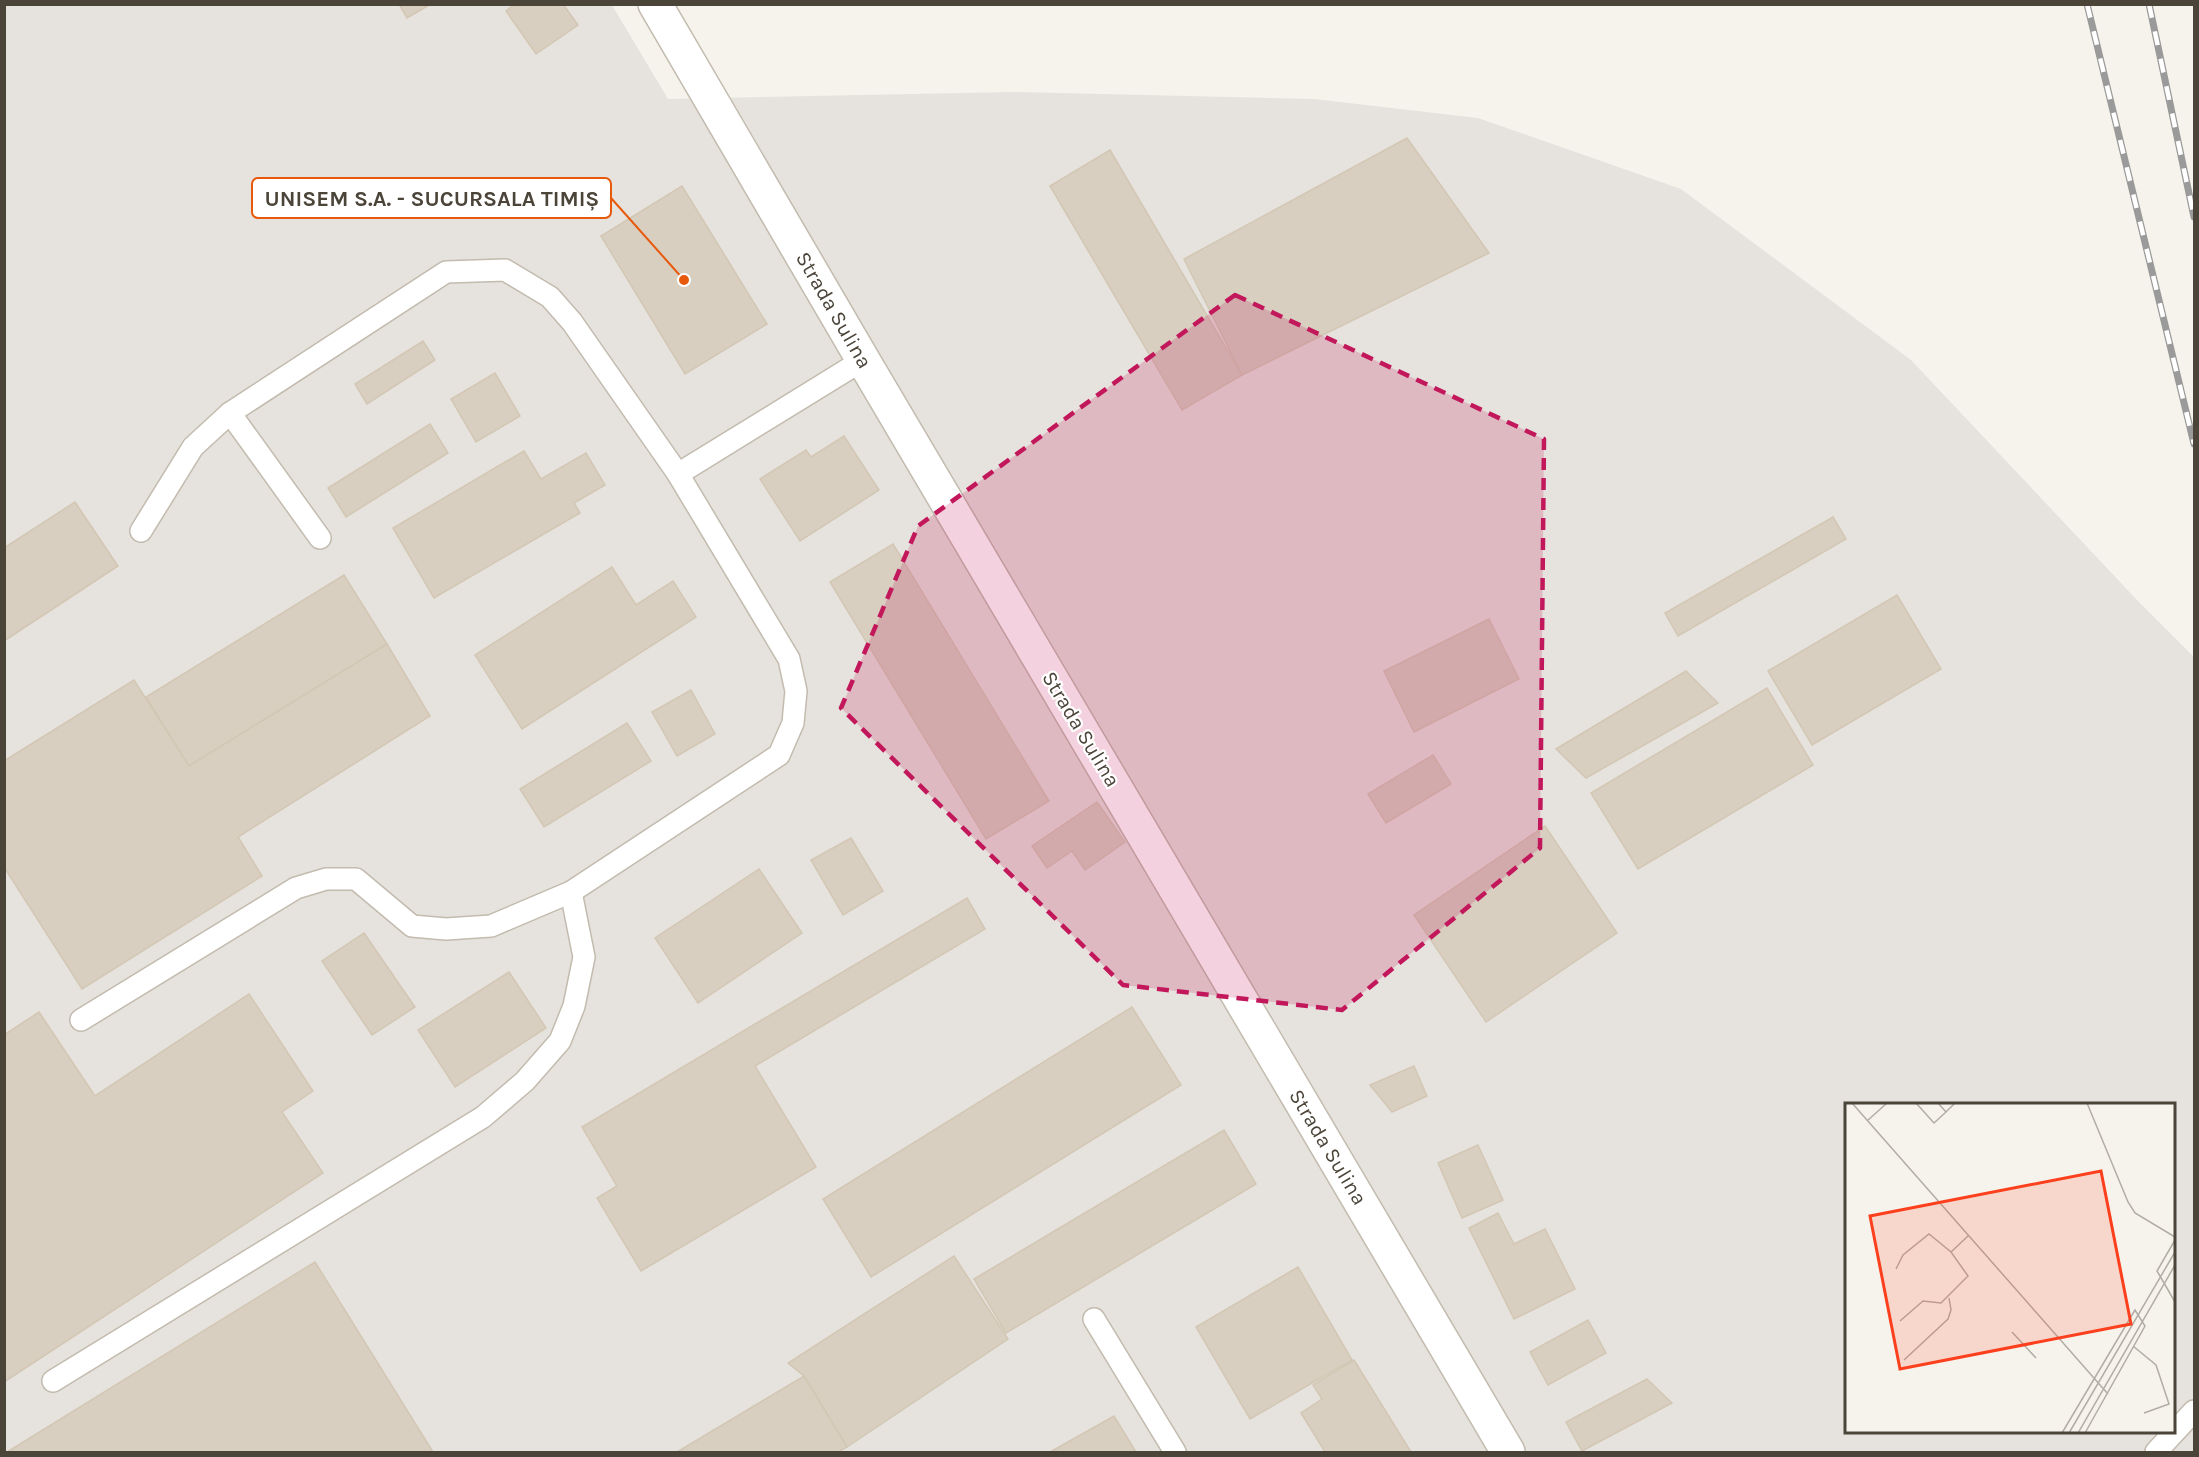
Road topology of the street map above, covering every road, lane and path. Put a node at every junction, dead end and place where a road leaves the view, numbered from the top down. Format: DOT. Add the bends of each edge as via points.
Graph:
graph roads {
  1 [pos="655,4"];
  2 [pos="863,360"];
  3 [pos="230,413"];
  4 [pos="678,474"];
  5 [pos="141,531"];
  6 [pos="320,538"];
  7 [pos="571,892"];
  8 [pos="81,1020"];
  9 [pos="1094,1319"];
  10 [pos="53,1381"];
  11 [pos="2194,1411"];
  12 [pos="2175,1432"];
  13 [pos="2174,1433"];
  14 [pos="1175,1452"];
  15 [pos="1508,1452"];
  16 [pos="2156,1452"];
  1 -- 2 [label="street, Strada Sulina"];
  2 -- 4 [label="lane"];
  2 -- 15 [label="street, Strada Sulina"];
  3 -- 4 [label="lane" via="446,272 505,270 550,297 572,322"];
  3 -- 5 [label="lane" via="192,447"];
  3 -- 6 [label="lane"];
  4 -- 7 [label="lane" via="789,659 796,691 793,723 779,755"];
  7 -- 8 [label="lane" via="491,926 446,929 412,926 356,879 326,879 296,888"];
  7 -- 10 [label="lane" via="584,957 574,1006 560,1041 525,1081 483,1118"];
  9 -- 14 [label="lane"];
  11 -- 12 [label="lane"];
  13 -- 16 [label="lane"];
}
